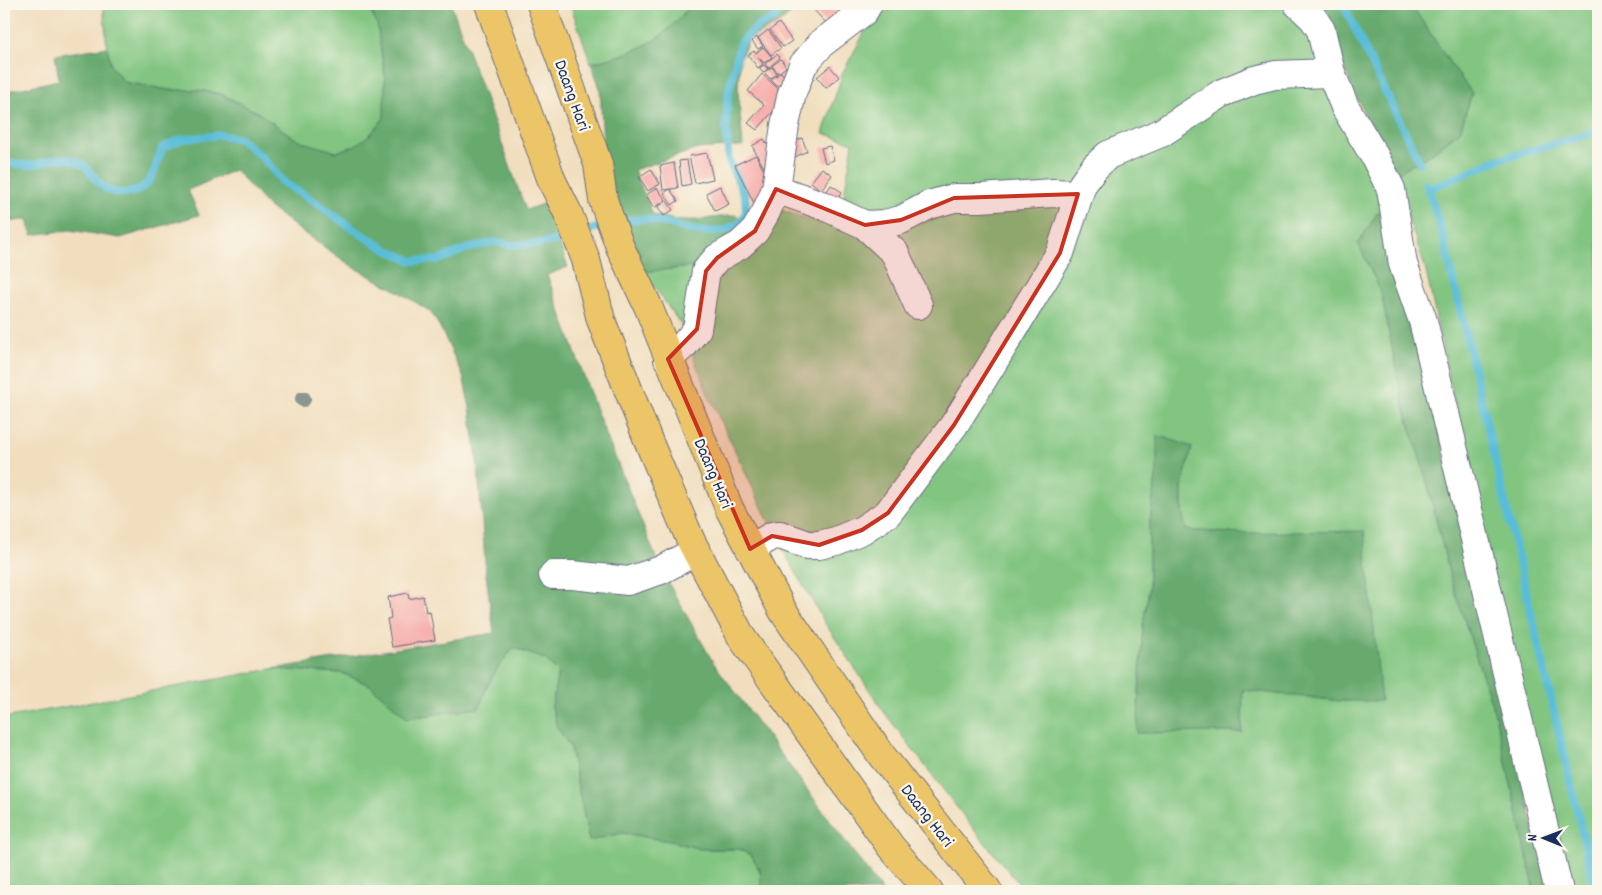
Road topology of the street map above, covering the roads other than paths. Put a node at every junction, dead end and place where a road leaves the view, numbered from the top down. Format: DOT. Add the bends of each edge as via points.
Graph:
graph roads {
  1 [pos="489,4"];
  2 [pos="540,4"];
  3 [pos="868,4"];
  4 [pos="1298,4"];
  5 [pos="1331,73"];
  6 [pos="776,189"];
  7 [pos="1078,194"];
  8 [pos="866,225"];
  9 [pos="918,305"];
  10 [pos="668,359"];
  11 [pos="750,549"];
  12 [pos="696,551"];
  13 [pos="553,576"];
  14 [pos="929,891"];
  15 [pos="988,891"];
  16 [pos="1559,891"];
  1 -- 12 [label="main road" via="552,181 586,260 601,320"];
  2 -- 10 [label="main road, Daang Hari" via="598,164 603,200"];
  3 -- 6 [label="street" via="864,11 822,43 803,65 788,109"];
  4 -- 5 [label="street" via="1321,30"];
  5 -- 7 [label="street" via="1275,75 1222,93 1161,133 1108,155 1094,168"];
  5 -- 16 [label="street" via="1345,106 1391,189 1403,264 1423,320"];
  6 -- 8 [label="street"];
  6 -- 10 [label="street" via="755,231 717,258 706,271 697,329"];
  7 -- 8 [label="street" via="954,198 929,205 901,220"];
  7 -- 11 [label="street" via="1060,252 954,424 888,513 862,530 836,541 808,545 780,535"];
  8 -- 9 [label="street" via="895,252"];
  10 -- 11 [label="main road, Daang Hari" via="729,508"];
  11 -- 15 [label="main road, Daang Hari" via="783,611 882,756"];
  12 -- 13 [label="street" via="661,570 628,581"];
  12 -- 14 [label="main road" via="742,638 880,832"];
}
